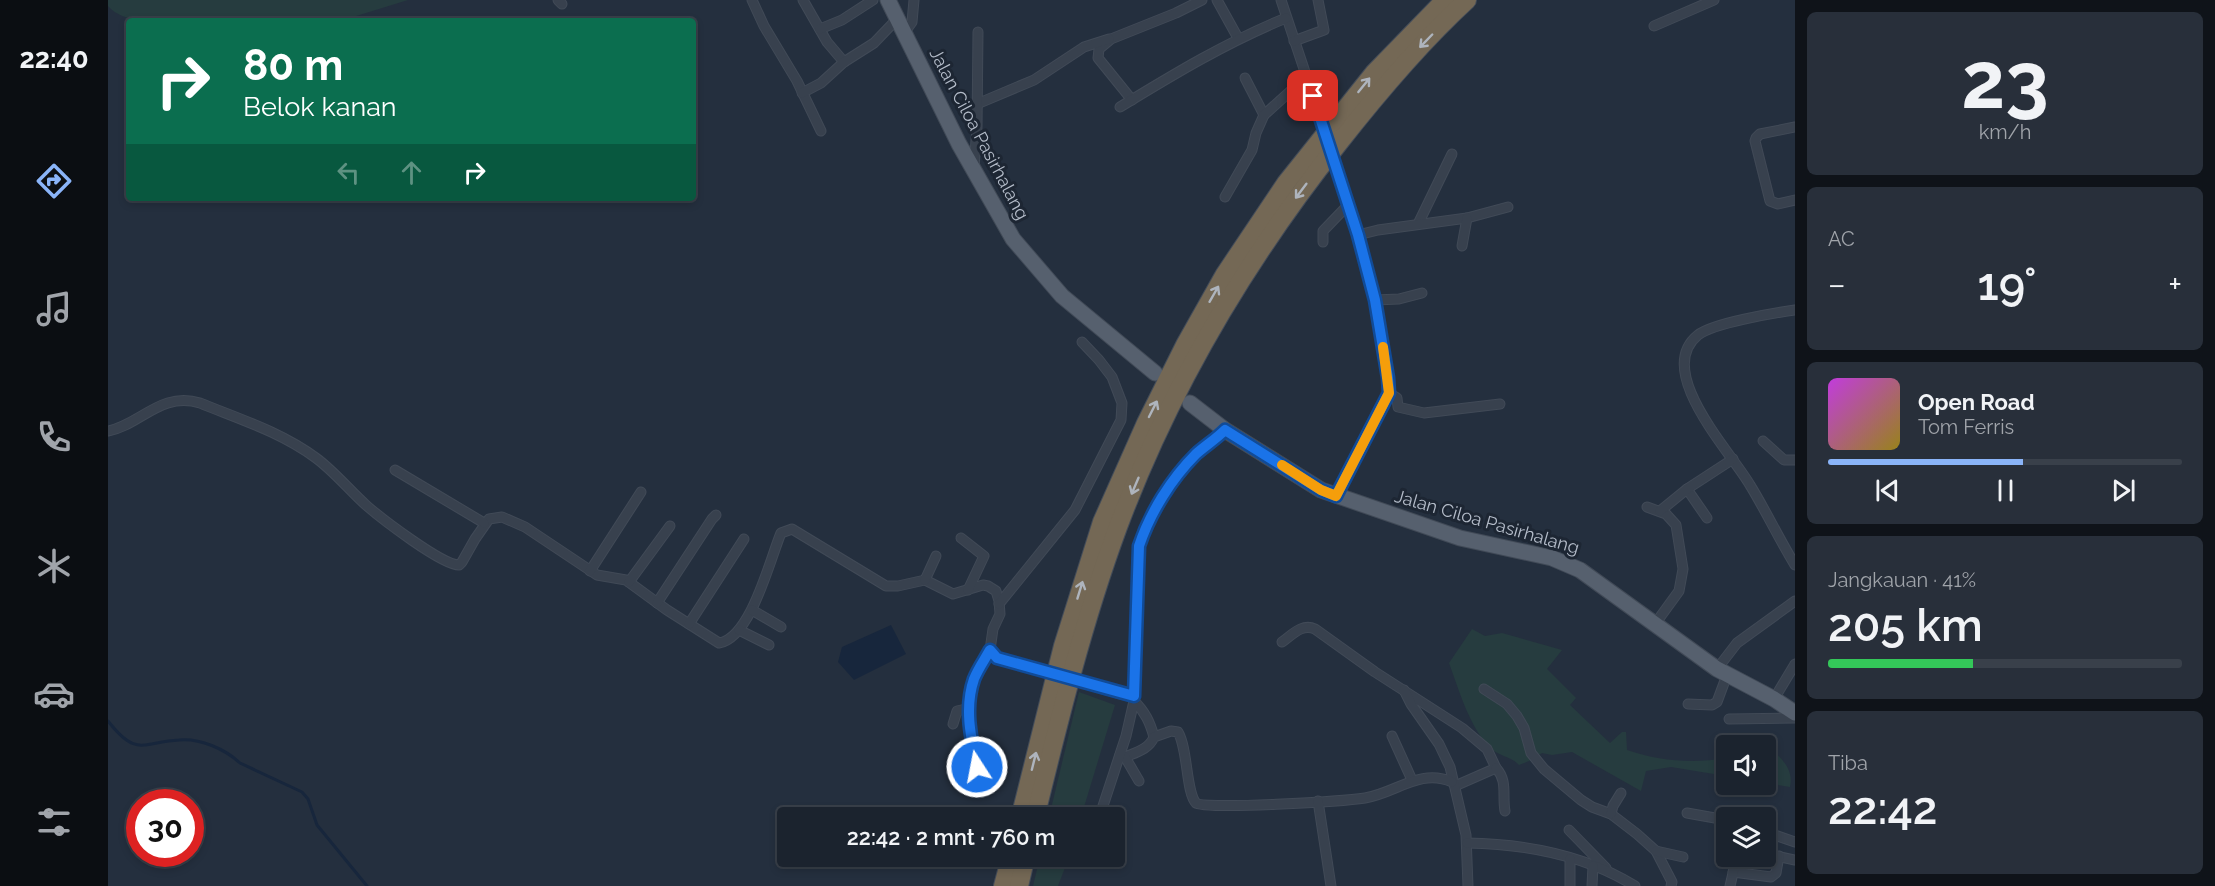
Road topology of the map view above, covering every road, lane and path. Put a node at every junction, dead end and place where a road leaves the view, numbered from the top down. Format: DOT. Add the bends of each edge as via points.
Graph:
graph roads {
  1 [pos="752,0"];
  2 [pos="803,0"];
  3 [pos="873,0"];
  4 [pos="888,0"];
  5 [pos="914,0"];
  6 [pos="1202,0"];
  7 [pos="1217,0"];
  8 [pos="1281,0"];
  9 [pos="1318,0"];
  10 [pos="1445,0"];
  11 [pos="1467,0"];
  12 [pos="1714,0"];
  13 [pos="1286,18"];
  14 [pos="897,19"];
  15 [pos="1654,26"];
  16 [pos="820,29"];
  17 [pos="978,32"];
  18 [pos="904,33"];
  19 [pos="1111,39"];
  20 [pos="1238,39"];
  21 [pos="1294,41"];
  22 [pos="844,62"];
  23 [pos="1306,77"];
  24 [pos="1245,78"];
  25 [pos="802,93"];
  26 [pos="1132,99"];
  27 [pos="977,104"];
  28 [pos="1120,107"];
  29 [pos="1264,115"];
  30 [pos="1795,127"];
  31 [pos="821,131"];
  32 [pos="1452,154"];
  33 [pos="974,170"];
  34 [pos="1225,197"];
  35 [pos="1795,200"];
  36 [pos="1348,205"];
  37 [pos="1508,207"];
  38 [pos="1467,218"];
  39 [pos="1418,224"];
  40 [pos="1358,235"];
  41 [pos="1323,242"];
  42 [pos="1462,246"];
  43 [pos="1422,293"];
  44 [pos="1375,300"];
  45 [pos="1795,310"];
  46 [pos="1082,342"];
  47 [pos="1155,374"];
  48 [pos="1389,393"];
  49 [pos="1190,403"];
  50 [pos="1500,404"];
  51 [pos="1225,430"];
  52 [pos="108,431"];
  53 [pos="1763,441"];
  54 [pos="1733,459"];
  55 [pos="1795,460"];
  56 [pos="395,470"];
  57 [pos="1687,489"];
  58 [pos="640,492"];
  59 [pos="1336,496"];
  60 [pos="1647,507"];
  61 [pos="1660,511"];
  62 [pos="716,515"];
  63 [pos="1707,518"];
  64 [pos="484,523"];
  65 [pos="670,526"];
  66 [pos="961,538"];
  67 [pos="744,539"];
  68 [pos="936,556"];
  69 [pos="1795,565"];
  70 [pos="590,570"];
  71 [pos="926,580"];
  72 [pos="629,582"];
  73 [pos="968,590"];
  74 [pos="1795,601"];
  75 [pos="657,603"];
  76 [pos="999,604"];
  77 [pos="752,610"];
  78 [pos="689,624"];
  79 [pos="1655,624"];
  80 [pos="781,627"];
  81 [pos="739,630"];
  82 [pos="1282,642"];
  83 [pos="769,645"];
  84 [pos="990,650"];
  85 [pos="1795,664"];
  86 [pos="1722,672"];
  87 [pos="1792,678"];
  88 [pos="1484,689"];
  89 [pos="1404,690"];
  90 [pos="1130,697"];
  91 [pos="1774,699"];
  92 [pos="1689,704"];
  93 [pos="970,708"];
  94 [pos="1795,713"];
  95 [pos="1795,718"];
  96 [pos="1729,719"];
  97 [pos="953,724"];
  98 [pos="1392,736"];
  99 [pos="1154,737"];
  100 [pos="1123,756"];
  101 [pos="1496,768"];
  102 [pos="1412,780"];
  103 [pos="1139,781"];
  104 [pos="1454,784"];
  105 [pos="981,789"];
  106 [pos="1621,793"];
  107 [pos="1318,801"];
  108 [pos="1023,807"];
  109 [pos="1038,807"];
  110 [pos="1103,807"];
  111 [pos="1505,811"];
  112 [pos="1686,813"];
  113 [pos="1611,814"];
  114 [pos="1716,818"];
  115 [pos="1569,830"];
  116 [pos="1776,835"];
  117 [pos="1795,842"];
  118 [pos="1467,843"];
  119 [pos="1656,851"];
  120 [pos="1776,856"];
  121 [pos="1779,856"];
  122 [pos="1683,857"];
  123 [pos="1570,859"];
  124 [pos="1795,860"];
  125 [pos="1593,866"];
  126 [pos="1008,867"];
  127 [pos="1023,867"];
  128 [pos="1734,867"];
  129 [pos="1608,870"];
  130 [pos="1733,873"];
  131 [pos="1003,886"];
  132 [pos="1019,886"];
  133 [pos="1330,886"];
  134 [pos="1468,886"];
  135 [pos="1570,886"];
  136 [pos="1592,886"];
  137 [pos="1635,886"];
  138 [pos="1671,886"];
  139 [pos="1730,886"];
  1 -- 25 [label="street"];
  2 -- 16 [label="street"];
  3 -- 16 [label="street"];
  4 -- 14 [label="main road, Jalan Ciloa Pasirhalang"];
  5 -- 18 [label="street" via="912,22"];
  6 -- 19 [label="street"];
  7 -- 20 [label="street"];
  8 -- 13 [label="street"];
  9 -- 21 [label="street" via="1324,30"];
  108 -- 10 [label="highway, one-way" via="1063,646 1102,522 1185,345 1225,274 1286,183 1374,73"];
  11 -- 109 [label="highway, one-way" via="1385,83 1298,195 1235,288 1195,357 1158,432 1111,548 1068,687"];
  12 -- 15 [label="street"];
  13 -- 20 [label="street"];
  13 -- 21 [label="street"];
  14 -- 18 [label="main road, Jalan Ciloa Pasirhalang"];
  14 -- 22 [label="street" via="874,43"];
  16 -- 22 [label="street"];
  17 -- 27 [label="street"];
  18 -- 33 [label="main road, Jalan Ciloa Pasirhalang"];
  19 -- 26 [label="street" via="1099,49 1098,58"];
  19 -- 27 [label="street" via="1084,47 1034,80"];
  20 -- 26 [label="street"];
  21 -- 23 [label="street"];
  22 -- 25 [label="street" via="821,83"];
  23 -- 29 [label="street"];
  23 -- 36 [label="street, bridge"];
  24 -- 29 [label="street"];
  25 -- 31 [label="street"];
  26 -- 28 [label="street"];
  27 -- 33 [label="street"];
  29 -- 34 [label="street" via="1252,150"];
  30 -- 35 [label="street" via="1760,134 1755,141 1770,201 1778,204"];
  32 -- 39 [label="street"];
  33 -- 47 [label="main road, Jalan Ciloa Pasirhalang" via="1013,239 1043,276 1086,318"];
  36 -- 40 [label="street"];
  36 -- 41 [label="street" via="1323,231"];
  37 -- 38 [label="street"];
  38 -- 39 [label="street"];
  38 -- 42 [label="street"];
  39 -- 40 [label="street"];
  40 -- 44 [label="street"];
  43 -- 44 [label="street"];
  44 -- 48 [label="street"];
  45 -- 54 [label="street" via="1709,329 1697,335 1686,352 1683,360 1694,400"];
  46 -- 76 [label="street" via="1112,377 1122,403 1121,420 1075,510"];
  48 -- 50 [label="street" via="1397,398 1398,407 1424,413"];
  48 -- 59 [label="street"];
  49 -- 51 [label="main road, Jalan Ciloa Pasirhalang"];
  51 -- 59 [label="main road, Jalan Ciloa Pasirhalang"];
  51 -- 90 [label="street" via="1184,468 1146,524 1139,546"];
  52 -- 64 [label="street" via="154,407 194,401 300,447 368,507 450,564 462,562"];
  53 -- 55 [label="street" via="1784,460"];
  54 -- 57 [label="street"];
  54 -- 69 [label="street"];
  56 -- 64 [label="street"];
  57 -- 61 [label="street"];
  57 -- 63 [label="street"];
  58 -- 70 [label="street"];
  59 -- 79 [label="main road, Jalan Ciloa Pasirhalang" via="1460,538 1559,560 1601,583"];
  60 -- 61 [label="street"];
  61 -- 79 [label="street" via="1676,525 1683,569 1679,591"];
  62 -- 75 [label="street"];
  64 -- 70 [label="street" via="502,517 525,527"];
  65 -- 72 [label="street"];
  66 -- 73 [label="street" via="984,556"];
  67 -- 78 [label="street"];
  68 -- 71 [label="street"];
  70 -- 72 [label="street" via="602,577"];
  71 -- 73 [label="street" via="953,594"];
  71 -- 77 [label="street" via="898,586 881,584 789,529 781,532"];
  72 -- 75 [label="street"];
  73 -- 76 [label="street" via="988,586 996,591"];
  74 -- 86 [label="street" via="1737,643"];
  75 -- 78 [label="street"];
  76 -- 84 [label="street"];
  77 -- 80 [label="street"];
  77 -- 81 [label="street"];
  78 -- 81 [label="street" via="719,643"];
  79 -- 86 [label="main road, Jalan Ciloa Pasirhalang"];
  81 -- 83 [label="street"];
  82 -- 89 [label="street" via="1310,627"];
  84 -- 90 [label="street, bridge" via="1002,660"];
  84 -- 93 [label="street" via="974,679"];
  85 -- 87 [label="street"];
  86 -- 91 [label="main road, Jalan Ciloa Pasirhalang"];
  86 -- 92 [label="street" via="1717,702"];
  87 -- 91 [label="street"];
  88 -- 113 [label="street" via="1517,716 1532,753 1544,769 1581,800"];
  89 -- 101 [label="street" via="1481,742"];
  89 -- 104 [label="street" via="1439,744"];
  90 -- 99 [label="street" via="1147,717"];
  90 -- 100 [label="street"];
  91 -- 94 [label="main road, Jalan Ciloa Pasirhalang"];
  93 -- 97 [label="street" via="957,711"];
  93 -- 105 [label="street" via="968,724"];
  95 -- 96 [label="street"];
  98 -- 102 [label="street"];
  99 -- 100 [label="street" via="1151,744"];
  99 -- 107 [label="street" via="1178,732 1197,804 1226,807"];
  100 -- 103 [label="street"];
  100 -- 110 [label="street"];
  101 -- 104 [label="street"];
  101 -- 111 [label="street" via="1504,779"];
  102 -- 104 [label="street" via="1442,778"];
  102 -- 107 [label="street" via="1367,798"];
  104 -- 118 [label="street"];
  106 -- 113 [label="street"];
  107 -- 133 [label="street"];
  112 -- 114 [label="street"];
  113 -- 119 [label="street"];
  115 -- 129 [label="street"];
  116 -- 117 [label="street"];
  118 -- 123 [label="street" via="1501,844"];
  118 -- 134 [label="street"];
  119 -- 122 [label="street"];
  119 -- 138 [label="street"];
  120 -- 121 [label="street"];
  121 -- 124 [label="street"];
  121 -- 130 [label="street" via="1776,873 1771,877"];
  123 -- 125 [label="street"];
  123 -- 135 [label="street"];
  125 -- 129 [label="street"];
  125 -- 136 [label="street"];
  126 -- 131 [label="highway"];
  127 -- 132 [label="highway"];
  128 -- 130 [label="street"];
  129 -- 137 [label="street"];
  130 -- 139 [label="street"];
}
